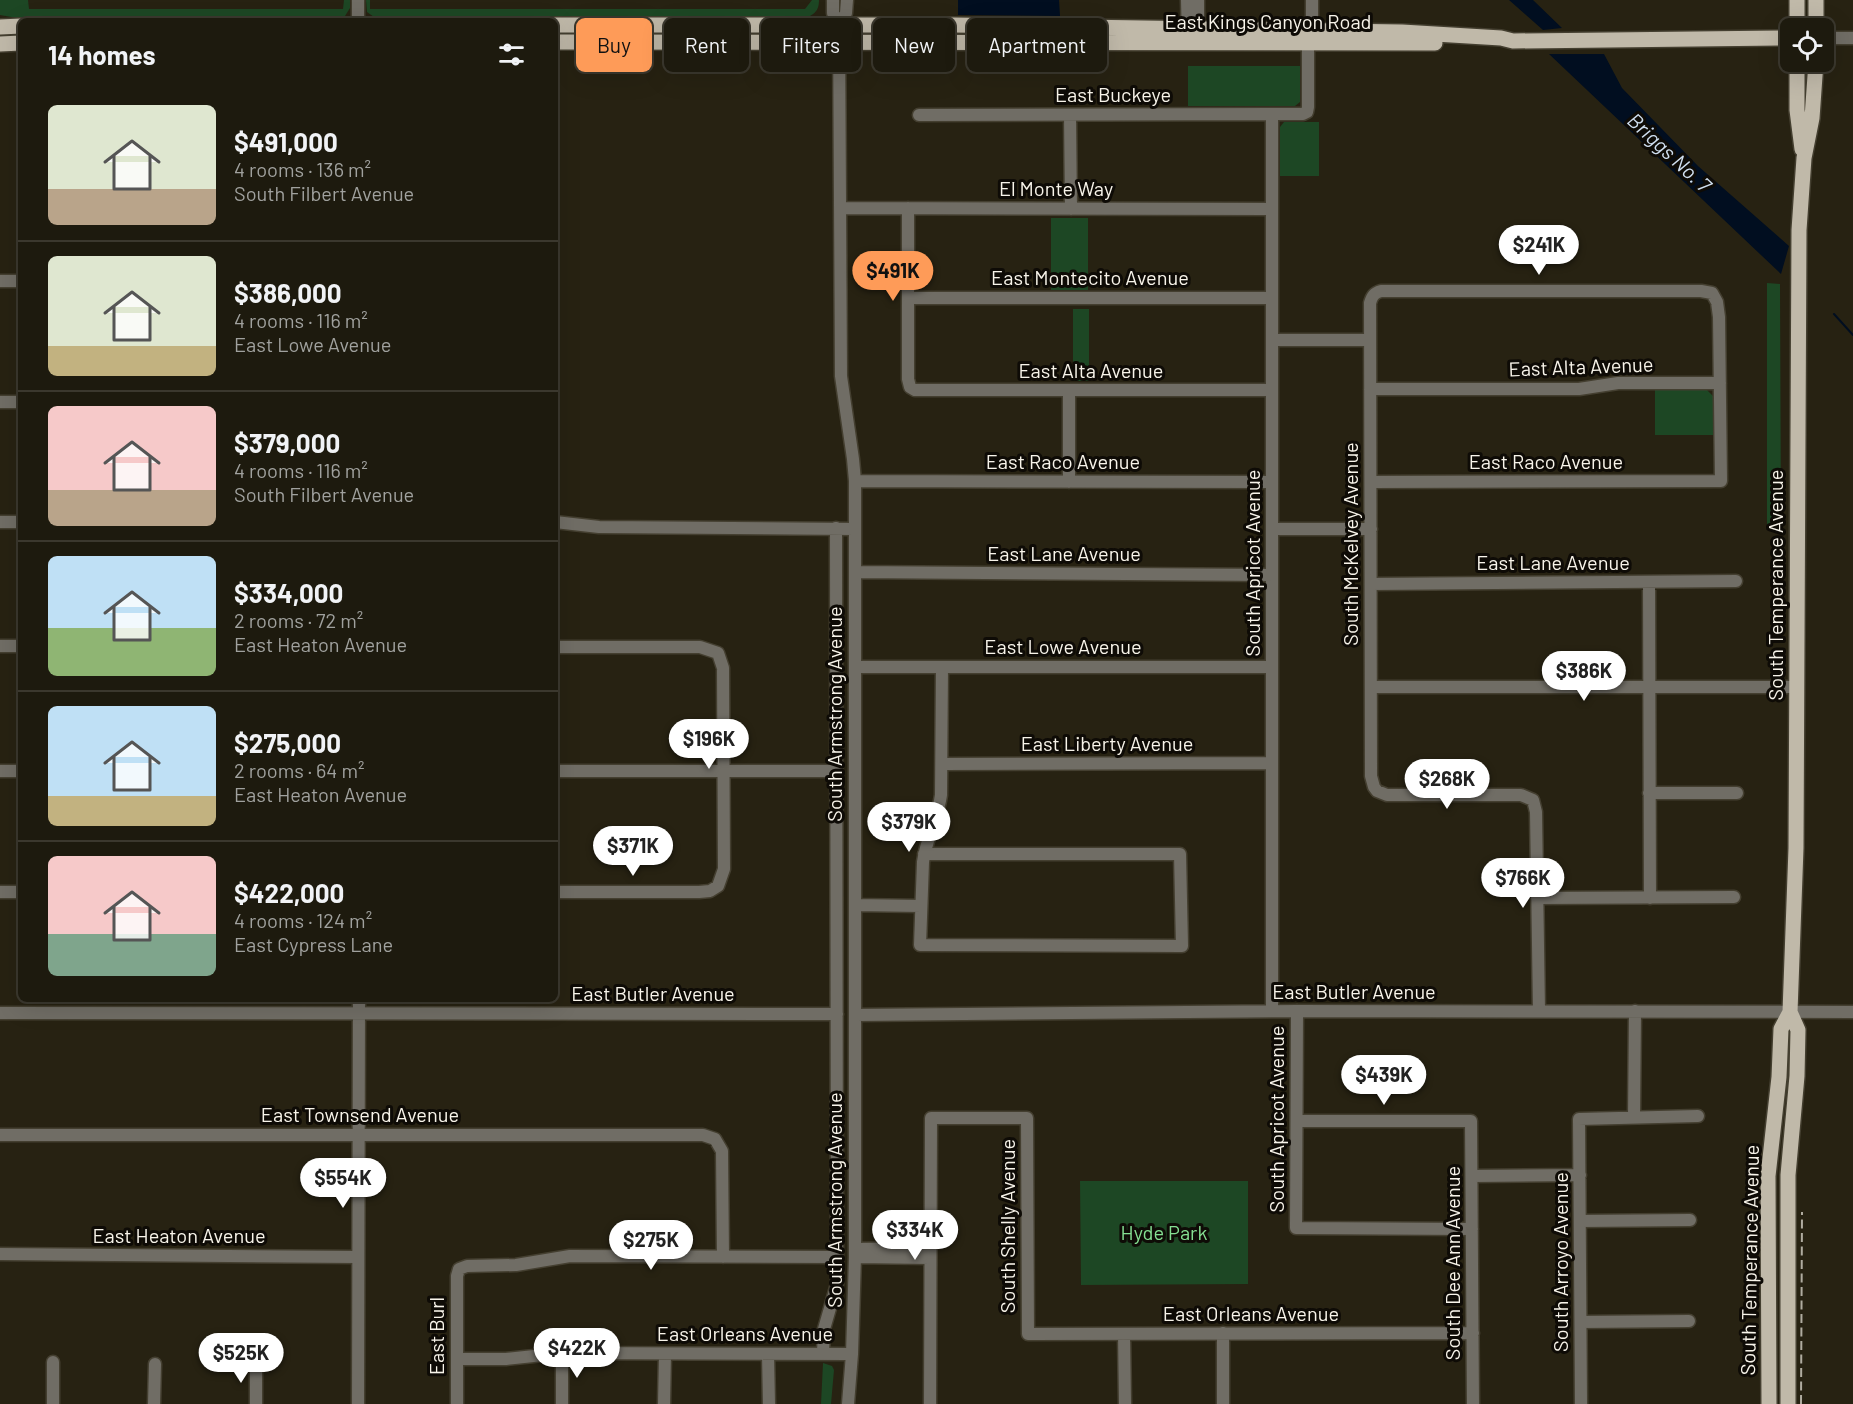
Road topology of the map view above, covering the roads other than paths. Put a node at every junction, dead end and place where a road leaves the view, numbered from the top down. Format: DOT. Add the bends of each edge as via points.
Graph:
graph roads {
  1 [pos="358,0"];
  2 [pos="833,0"];
  3 [pos="847,0"];
  4 [pos="1187,0"];
  5 [pos="1198,0"];
  6 [pos="1312,0"];
  7 [pos="1797,0"];
  8 [pos="1816,0"];
  9 [pos="358,18"];
  10 [pos="835,18"];
  11 [pos="843,18"];
  12 [pos="1797,18"];
  13 [pos="1816,18"];
  14 [pos="558,25"];
  15 [pos="18,26"];
  16 [pos="761,26"];
  17 [pos="861,26"];
  18 [pos="0,27"];
  19 [pos="1193,37"];
  20 [pos="1310,37"];
  21 [pos="1780,38"];
  22 [pos="1834,38"];
  23 [pos="1853,38"];
  24 [pos="1513,41"];
  25 [pos="558,42"];
  26 [pos="761,42"];
  27 [pos="861,42"];
  28 [pos="18,43"];
  29 [pos="0,44"];
  30 [pos="840,72"];
  31 [pos="1797,72"];
  32 [pos="1815,72"];
  33 [pos="919,115"];
  34 [pos="1070,115"];
  35 [pos="1272,115"];
  36 [pos="1804,158"];
  37 [pos="840,208"];
  38 [pos="908,208"];
  39 [pos="1071,209"];
  40 [pos="1272,209"];
  41 [pos="0,281"];
  42 [pos="18,281"];
  43 [pos="908,298"];
  44 [pos="1272,298"];
  45 [pos="1272,340"];
  46 [pos="1370,340"];
  47 [pos="1720,383"];
  48 [pos="1371,389"];
  49 [pos="1272,390"];
  50 [pos="1069,391"];
  51 [pos="0,402"];
  52 [pos="18,402"];
  53 [pos="855,481"];
  54 [pos="1069,482"];
  55 [pos="1272,482"];
  56 [pos="1371,482"];
  57 [pos="0,522"];
  58 [pos="18,522"];
  59 [pos="558,522"];
  60 [pos="836,528"];
  61 [pos="855,529"];
  62 [pos="1272,529"];
  63 [pos="1371,529"];
  64 [pos="855,572"];
  65 [pos="1272,575"];
  66 [pos="1736,581"];
  67 [pos="1649,582"];
  68 [pos="1371,584"];
  69 [pos="0,646"];
  70 [pos="18,646"];
  71 [pos="558,647"];
  72 [pos="855,667"];
  73 [pos="942,667"];
  74 [pos="1272,667"];
  75 [pos="1371,687"];
  76 [pos="1649,687"];
  77 [pos="1797,687"];
  78 [pos="1272,763"];
  79 [pos="942,764"];
  80 [pos="0,771"];
  81 [pos="18,771"];
  82 [pos="558,771"];
  83 [pos="724,771"];
  84 [pos="836,771"];
  85 [pos="1650,793"];
  86 [pos="1737,793"];
  87 [pos="924,854"];
  88 [pos="0,892"];
  89 [pos="18,892"];
  90 [pos="558,892"];
  91 [pos="1734,897"];
  92 [pos="1537,898"];
  93 [pos="1650,898"];
  94 [pos="855,905"];
  95 [pos="921,906"];
  96 [pos="359,1002"];
  97 [pos="1272,1011"];
  98 [pos="1297,1011"];
  99 [pos="1539,1011"];
  100 [pos="1635,1011"];
  101 [pos="1790,1012"];
  102 [pos="1853,1012"];
  103 [pos="0,1013"];
  104 [pos="359,1013"];
  105 [pos="837,1014"];
  106 [pos="855,1015"];
  107 [pos="1698,1116"];
  108 [pos="1634,1118"];
  109 [pos="1297,1121"];
  110 [pos="0,1135"];
  111 [pos="358,1135"];
  112 [pos="1580,1175"];
  113 [pos="1472,1176"];
  114 [pos="1690,1220"];
  115 [pos="1580,1221"];
  116 [pos="1472,1229"];
  117 [pos="855,1253"];
  118 [pos="930,1253"];
  119 [pos="0,1254"];
  120 [pos="357,1257"];
  121 [pos="723,1257"];
  122 [pos="837,1257"];
  123 [pos="1689,1321"];
  124 [pos="1581,1322"];
  125 [pos="1473,1333"];
  126 [pos="1028,1334"];
  127 [pos="1124,1334"];
  128 [pos="1223,1334"];
  129 [pos="562,1353"];
  130 [pos="665,1354"];
  131 [pos="768,1354"];
  132 [pos="823,1354"];
  133 [pos="852,1354"];
  134 [pos="457,1359"];
  135 [pos="53,1362"];
  136 [pos="155,1364"];
  137 [pos="256,1365"];
  138 [pos="53,1404"];
  139 [pos="154,1404"];
  140 [pos="256,1404"];
  141 [pos="358,1404"];
  142 [pos="457,1404"];
  143 [pos="562,1404"];
  144 [pos="664,1404"];
  145 [pos="769,1404"];
  146 [pos="848,1404"];
  147 [pos="930,1404"];
  148 [pos="1125,1404"];
  149 [pos="1223,1404"];
  150 [pos="1473,1404"];
  151 [pos="1581,1404"];
  152 [pos="1769,1404"];
  153 [pos="1788,1404"];
  1 -- 9 [label="street"];
  2 -- 10 [label="street"];
  3 -- 11 [label="street"];
  4 -- 19 [label="street"];
  5 -- 19 [label="street"];
  6 -- 20 [label="street"];
  7 -- 12 [label="main road"];
  8 -- 13 [label="main road"];
  14 -- 16 [label="main road, East Kings Canyon Road"];
  15 -- 18 [label="main road"];
  17 -- 19 [label="main road, East Kings Canyon Road" via="954,25"];
  19 -- 20 [label="main road, East Kings Canyon Road"];
  19 -- 27 [label="main road, East Kings Canyon Road"];
  20 -- 24 [label="main road, East Kings Canyon Road" via="1501,44"];
  20 -- 24 [label="main road, East Kings Canyon Road" via="1356,38 1384,32"];
  20 -- 35 [label="street, East Buckeye" via="1307,112"];
  21 -- 24 [label="main road, East Kings Canyon Road"];
  22 -- 23 [label="street"];
  25 -- 26 [label="main road, East Kings Canyon Road"];
  28 -- 29 [label="main road"];
  30 -- 37 [label="street, South Armstrong Avenue"];
  31 -- 36 [label="main road, South Temperance Avenue" via="1797,110"];
  32 -- 36 [label="main road, South Temperance Avenue"];
  33 -- 34 [label="street, East Buckeye"];
  34 -- 35 [label="street, East Buckeye"];
  34 -- 39 [label="street"];
  35 -- 40 [label="street, South Apricot Avenue"];
  36 -- 77 [label="main road, South Temperance Avenue" via="1799,230"];
  37 -- 38 [label="street, El Monte Way"];
  37 -- 53 [label="street, South Armstrong Avenue" via="841,376"];
  38 -- 39 [label="street, El Monte Way"];
  38 -- 43 [label="street"];
  39 -- 40 [label="street, El Monte Way"];
  40 -- 44 [label="street, South Apricot Avenue"];
  41 -- 42 [label="street"];
  43 -- 44 [label="street, East Montecito Avenue"];
  43 -- 50 [label="street, East Alta Avenue" via="910,387"];
  44 -- 45 [label="street, South Apricot Avenue"];
  45 -- 46 [label="street"];
  45 -- 49 [label="street, South Apricot Avenue"];
  46 -- 47 [label="street, South McKelvey Avenue" via="1370,303 1373,295 1381,291 1701,291 1712,293 1717,302"];
  46 -- 48 [label="street, South McKelvey Avenue"];
  47 -- 48 [label="street, East Alta Avenue" via="1618,383 1579,389"];
  47 -- 56 [label="street, East Raco Avenue" via="1721,481"];
  48 -- 56 [label="street, South McKelvey Avenue"];
  49 -- 50 [label="street, East Alta Avenue"];
  49 -- 55 [label="street, South Apricot Avenue"];
  50 -- 54 [label="street"];
  51 -- 52 [label="street"];
  53 -- 54 [label="street, East Raco Avenue"];
  53 -- 61 [label="street, South Armstrong Avenue"];
  54 -- 55 [label="street, East Raco Avenue"];
  55 -- 62 [label="street, South Apricot Avenue"];
  56 -- 63 [label="street, South McKelvey Avenue"];
  57 -- 58 [label="street"];
  59 -- 60 [label="street" via="598,527"];
  60 -- 61 [label="street"];
  60 -- 84 [label="street, South Armstrong Avenue"];
  61 -- 64 [label="street, South Armstrong Avenue"];
  62 -- 63 [label="street"];
  62 -- 65 [label="street, South Apricot Avenue"];
  63 -- 68 [label="street, South McKelvey Avenue"];
  64 -- 65 [label="street, East Lane Avenue"];
  64 -- 72 [label="street, South Armstrong Avenue"];
  65 -- 74 [label="street, South Apricot Avenue"];
  66 -- 67 [label="street, East Lane Avenue"];
  67 -- 68 [label="street, East Lane Avenue"];
  67 -- 76 [label="street"];
  68 -- 75 [label="street, South McKelvey Avenue"];
  69 -- 70 [label="street"];
  71 -- 83 [label="street" via="700,647 718,653 723,668"];
  72 -- 73 [label="street, East Lowe Avenue"];
  72 -- 94 [label="street, South Armstrong Avenue"];
  73 -- 74 [label="street, East Lowe Avenue"];
  73 -- 79 [label="street"];
  74 -- 78 [label="street, South Apricot Avenue"];
  75 -- 76 [label="street"];
  75 -- 92 [label="street, South McKelvey Avenue" via="1371,776 1377,791 1387,795 1521,795 1533,801"];
  76 -- 77 [label="street"];
  76 -- 85 [label="street"];
  77 -- 101 [label="main road, South Temperance Avenue"];
  78 -- 79 [label="street, East Liberty Avenue"];
  78 -- 97 [label="street, South Apricot Avenue"];
  79 -- 87 [label="street" via="940,804"];
  80 -- 81 [label="street"];
  82 -- 83 [label="street"];
  83 -- 84 [label="street"];
  83 -- 90 [label="street" via="724,869 718,886 699,892"];
  84 -- 105 [label="street, South Armstrong Avenue"];
  85 -- 86 [label="street"];
  85 -- 93 [label="street"];
  87 -- 95 [label="street"];
  87 -- 95 [label="street" via="1180,854 1182,946 920,945"];
  88 -- 89 [label="street"];
  91 -- 93 [label="street"];
  92 -- 93 [label="street"];
  92 -- 99 [label="street"];
  94 -- 95 [label="street"];
  94 -- 106 [label="street, South Armstrong Avenue"];
  96 -- 104 [label="street"];
  97 -- 98 [label="street, East Butler Avenue"];
  97 -- 106 [label="street, East Butler Avenue"];
  98 -- 99 [label="street, East Butler Avenue"];
  98 -- 109 [label="street, South Apricot Avenue"];
  99 -- 100 [label="street, East Butler Avenue"];
  100 -- 101 [label="street, East Butler Avenue"];
  100 -- 108 [label="street"];
  101 -- 102 [label="street, East Butler Avenue"];
  101 -- 152 [label="main road, South Temperance Avenue" via="1781,1029 1768,1176"];
  101 -- 153 [label="main road, South Temperance Avenue" via="1798,1030 1788,1175"];
  103 -- 104 [label="street, East Butler Avenue"];
  104 -- 105 [label="street, East Butler Avenue"];
  104 -- 111 [label="street"];
  105 -- 122 [label="street, South Armstrong Avenue"];
  106 -- 117 [label="street, South Armstrong Avenue"];
  107 -- 108 [label="street"];
  108 -- 112 [label="street, South Arroyo Avenue" via="1580,1119"];
  109 -- 113 [label="street, South Dee Ann Avenue" via="1472,1121"];
  109 -- 116 [label="street, South Apricot Avenue" via="1296,1228"];
  110 -- 111 [label="street, East Townsend Avenue"];
  111 -- 120 [label="street"];
  111 -- 121 [label="street, East Townsend Avenue" via="703,1135 715,1139 723,1156"];
  112 -- 113 [label="street"];
  112 -- 115 [label="street, South Arroyo Avenue"];
  113 -- 116 [label="street, South Dee Ann Avenue"];
  114 -- 115 [label="street"];
  115 -- 124 [label="street, South Arroyo Avenue"];
  116 -- 125 [label="street, South Dee Ann Avenue"];
  117 -- 118 [label="street"];
  117 -- 133 [label="street, South Armstrong Avenue"];
  118 -- 126 [label="street, South Shelly Avenue" via="931,1118 1027,1118"];
  118 -- 147 [label="street"];
  119 -- 120 [label="street, East Heaton Avenue"];
  120 -- 141 [label="street"];
  121 -- 122 [label="street"];
  121 -- 134 [label="street, East Burl" via="570,1256 459,1269"];
  122 -- 132 [label="street, South Armstrong Avenue" via="837,1290 824,1329"];
  123 -- 124 [label="street"];
  124 -- 151 [label="street, South Arroyo Avenue"];
  125 -- 128 [label="street, East Orleans Avenue"];
  125 -- 150 [label="street, South Dee Ann Avenue"];
  126 -- 127 [label="street, East Orleans Avenue"];
  127 -- 128 [label="street, East Orleans Avenue"];
  127 -- 148 [label="street"];
  128 -- 149 [label="street"];
  129 -- 130 [label="street, East Orleans Avenue"];
  129 -- 134 [label="street, East Orleans Avenue"];
  129 -- 143 [label="street"];
  130 -- 131 [label="street, East Orleans Avenue"];
  130 -- 144 [label="street"];
  131 -- 132 [label="street, East Orleans Avenue"];
  131 -- 145 [label="street"];
  132 -- 133 [label="street, East Orleans Avenue"];
  133 -- 146 [label="street, South Armstrong Avenue"];
  134 -- 142 [label="street, East Burl"];
  135 -- 138 [label="street"];
  136 -- 139 [label="street"];
  137 -- 140 [label="street"];
}
